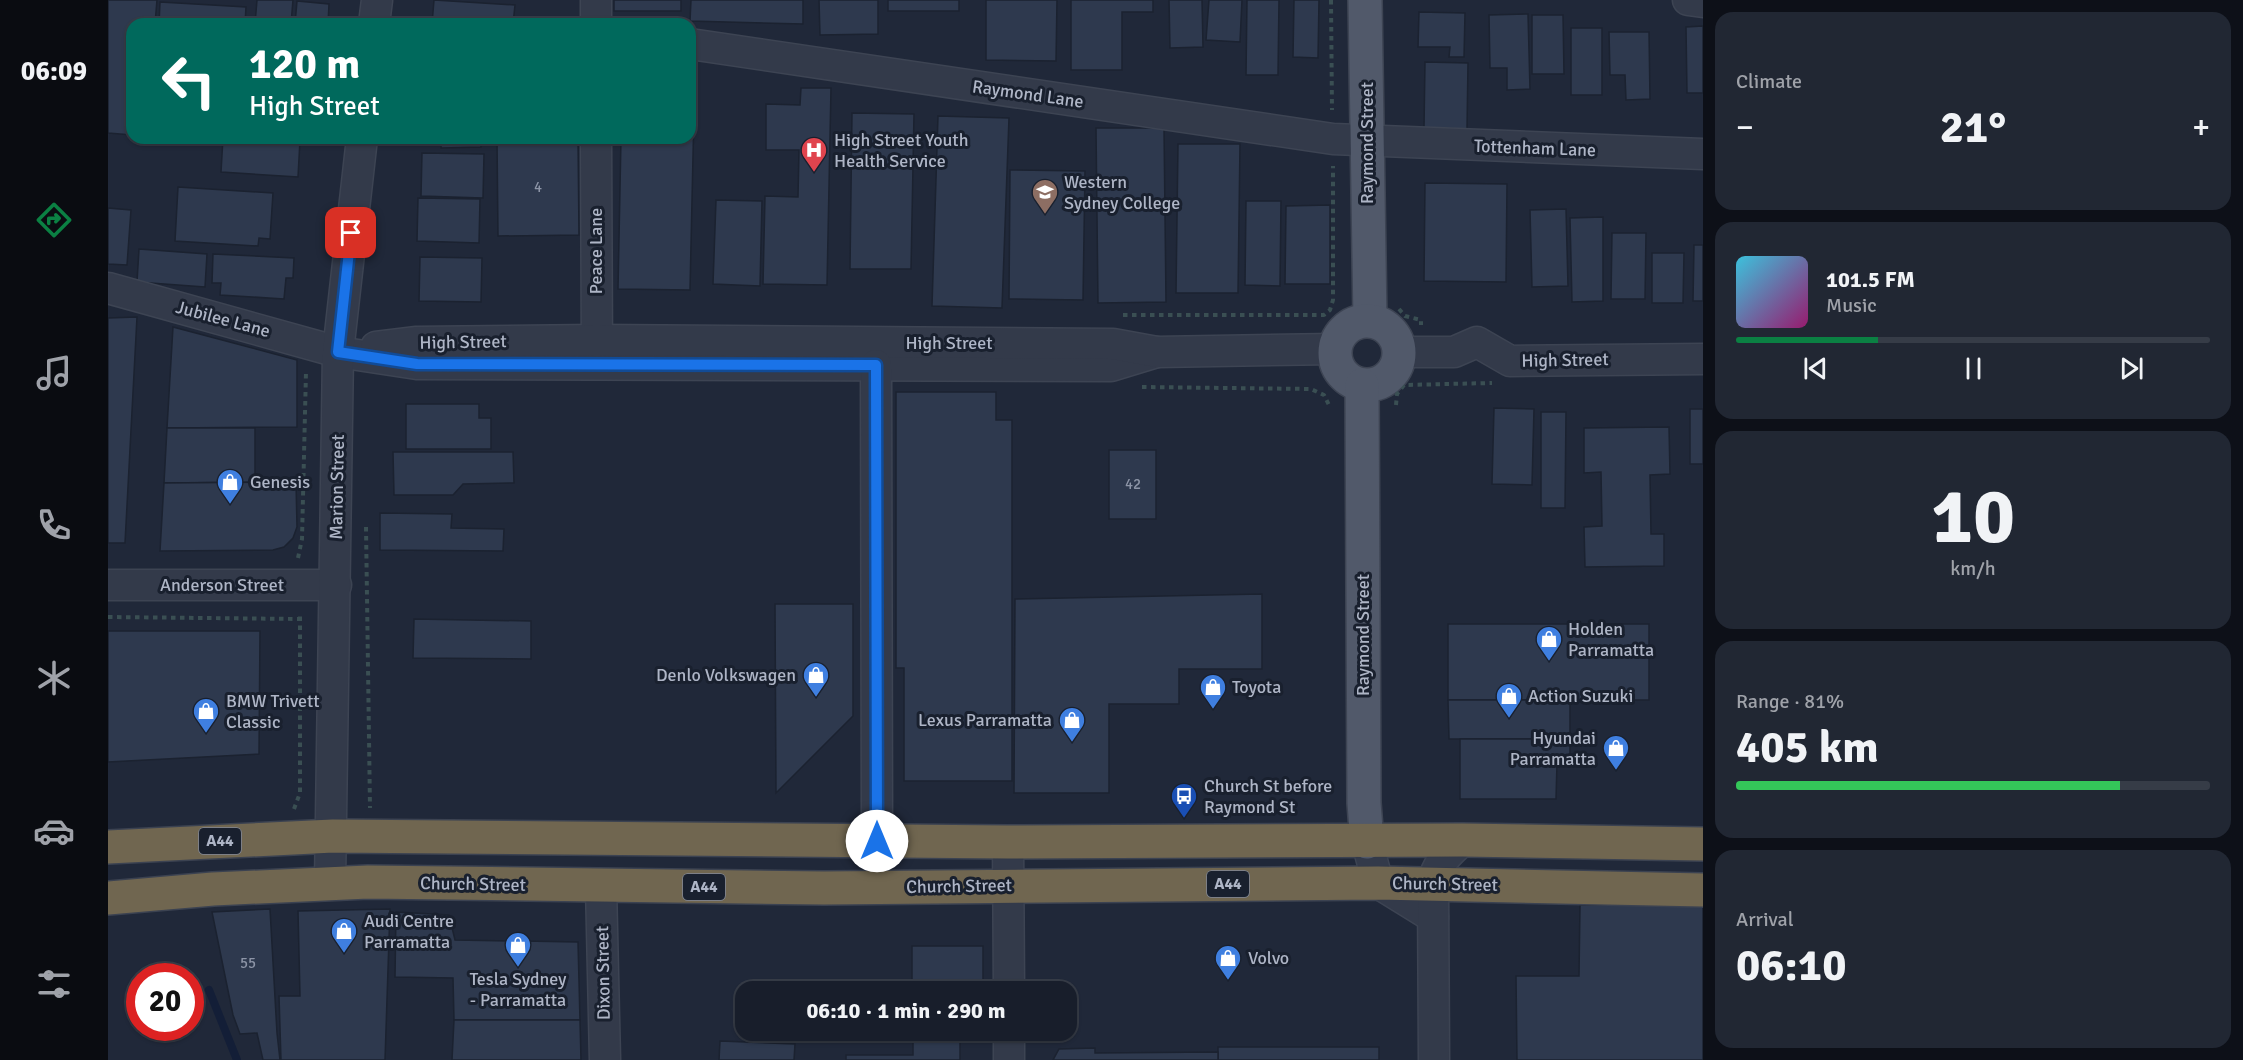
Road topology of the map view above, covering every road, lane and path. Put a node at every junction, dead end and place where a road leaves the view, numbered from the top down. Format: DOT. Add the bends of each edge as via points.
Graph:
graph roads {
  1 [pos="377,0"];
  2 [pos="596,0"];
  3 [pos="1365,0"];
  4 [pos="1688,0"];
  5 [pos="1703,2"];
  6 [pos="375,18"];
  7 [pos="596,18"];
  8 [pos="696,45"];
  9 [pos="1367,140"];
  10 [pos="361,144"];
  11 [pos="596,144"];
  12 [pos="1703,154"];
  13 [pos="108,288"];
  14 [pos="1332,300"];
  15 [pos="1312,315"];
  16 [pos="1370,321"];
  17 [pos="1335,349"];
  18 [pos="338,352"];
  19 [pos="597,352"];
  20 [pos="1399,352"];
  21 [pos="876,356"];
  22 [pos="1703,359"];
  23 [pos="1423,383"];
  24 [pos="1362,385"];
  25 [pos="1311,389"];
  26 [pos="1329,405"];
  27 [pos="1396,405"];
  28 [pos="366,517"];
  29 [pos="108,585"];
  30 [pos="336,585"];
  31 [pos="108,617"];
  32 [pos="300,619"];
  33 [pos="370,815"];
  34 [pos="333,836"];
  35 [pos="1462,840"];
  36 [pos="877,841"];
  37 [pos="1008,842"];
  38 [pos="1367,842"];
  39 [pos="1703,844"];
  40 [pos="108,847"];
  41 [pos="1378,883"];
  42 [pos="330,884"];
  43 [pos="1433,884"];
  44 [pos="1008,885"];
  45 [pos="601,886"];
  46 [pos="1703,890"];
  47 [pos="108,898"];
  48 [pos="1433,917"];
  49 [pos="1009,981"];
  50 [pos="1009,1041"];
  51 [pos="605,1060"];
  52 [pos="1009,1060"];
  53 [pos="1434,1060"];
  1 -- 6 [label="street"];
  2 -- 7 [label="street"];
  3 -- 9 [label="main road, Raymond Street"];
  4 -- 5 [label="street"];
  8 -- 9 [label="street, Raymond Lane" via="1333,139"];
  9 -- 12 [label="street, Tottenham Lane"];
  9 -- 16 [label="main road, Raymond Street"];
  10 -- 18 [label="street, Marion Street"];
  11 -- 19 [label="street, Peace Lane"];
  13 -- 18 [label="street, Jubilee Lane"];
  14 -- 15 [label="path" via="1324,315"];
  16 -- 17 [label="main road" via="1350,326"];
  16 -- 20 [label="main road" via="1387,328"];
  17 -- 21 [label="street, High Street" via="1157,352 1111,366"];
  17 -- 24 [label="main road" via="1342,373"];
  18 -- 19 [label="street, High Street" via="417,364"];
  18 -- 30 [label="street, Marion Street"];
  19 -- 21 [label="street, High Street"];
  20 -- 22 [label="street, High Street" via="1454,352 1478,342 1510,360"];
  20 -- 24 [label="main road" via="1398,362 1387,378"];
  21 -- 36 [label="street"];
  23 -- 27 [label="path" via="1404,385 1397,394"];
  24 -- 38 [label="main road, Raymond Street"];
  25 -- 26 [label="path" via="1324,395"];
  28 -- 33 [label="path, Marion Street"];
  29 -- 30 [label="street, Anderson Street"];
  30 -- 34 [label="street, Marion Street"];
  31 -- 32 [label="path, Anderson Street"];
  34 -- 36 [label="highway, A44"];
  34 -- 40 [label="highway, A44"];
  34 -- 42 [label="street, Marion Street"];
  35 -- 38 [label="highway, A44"];
  35 -- 39 [label="highway, A44"];
  35 -- 43 [label="street" via="1443,858"];
  36 -- 37 [label="highway, A44"];
  37 -- 38 [label="highway, A44"];
  37 -- 44 [label="street"];
  38 -- 41 [label="street, Raymond Street"];
  41 -- 43 [label="highway, Church Street / A44"];
  41 -- 44 [label="highway, Church Street / A44"];
  41 -- 48 [label="street"];
  42 -- 45 [label="highway, Church Street / A44"];
  42 -- 47 [label="highway, Church Street / A44"];
  43 -- 46 [label="highway, Church Street / A44"];
  43 -- 48 [label="street"];
  44 -- 45 [label="highway, Church Street / A44"];
  44 -- 49 [label="street"];
  45 -- 51 [label="street, Dixon Street"];
  48 -- 53 [label="street"];
  50 -- 52 [label="street"];
}
